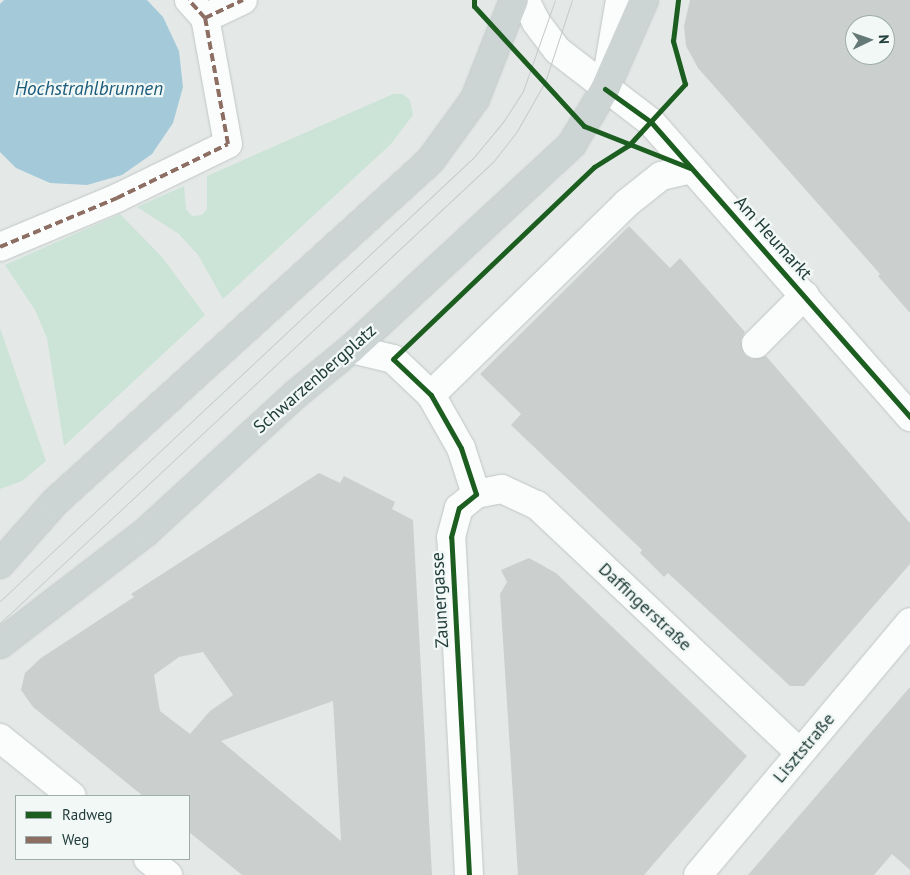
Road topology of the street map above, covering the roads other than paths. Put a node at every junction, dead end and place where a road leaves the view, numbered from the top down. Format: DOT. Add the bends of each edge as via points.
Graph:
graph roads {
  1 [pos="243,0"];
  2 [pos="514,0"];
  3 [pos="525,0"];
  4 [pos="620,0"];
  5 [pos="644,0"];
  6 [pos="197,9"];
  7 [pos="605,89"];
  8 [pos="692,169"];
  9 [pos="0,247"];
  10 [pos="805,295"];
  11 [pos="756,344"];
  12 [pos="351,349"];
  13 [pos="431,395"];
  14 [pos="910,417"];
  15 [pos="476,494"];
  16 [pos="0,564"];
  17 [pos="910,622"];
  18 [pos="0,644"];
  19 [pos="0,738"];
  20 [pos="800,754"];
  21 [pos="71,795"];
  22 [pos="149,860"];
  23 [pos="168,875"];
  24 [pos="469,875"];
  25 [pos="698,875"];
  1 -- 6 [label="street"];
  2 -- 16 [label="main road" via="476,99 430,161 55,502"];
  3 -- 7 [label="street" via="536,22 557,50"];
  4 -- 7 [label="street, Schwarzenbergplatz"];
  5 -- 7 [label="main road, Schwarzenbergplatz"];
  6 -- 9 [label="street" via="228,144 117,198"];
  7 -- 8 [label="street, Am Heumarkt" via="651,122"];
  7 -- 12 [label="main road, Schwarzenbergplatz" via="572,144"];
  8 -- 10 [label="street, Am Heumarkt"];
  8 -- 13 [label="street" via="661,176 627,202"];
  10 -- 11 [label="street"];
  10 -- 14 [label="street, Am Heumarkt"];
  12 -- 13 [label="street" via="394,359"];
  12 -- 18 [label="main road, Schwarzenbergplatz" via="296,394 147,532"];
  13 -- 15 [label="street" via="461,448"];
  15 -- 20 [label="street, Daffingerstraße" via="502,489 537,505"];
  15 -- 24 [label="street, Zaunergasse" via="459,508 451,537"];
  17 -- 20 [label="street, Lisztstraße"];
  19 -- 21 [label="street"];
  20 -- 25 [label="street, Lisztstraße"];
  22 -- 23 [label="street"];
}
